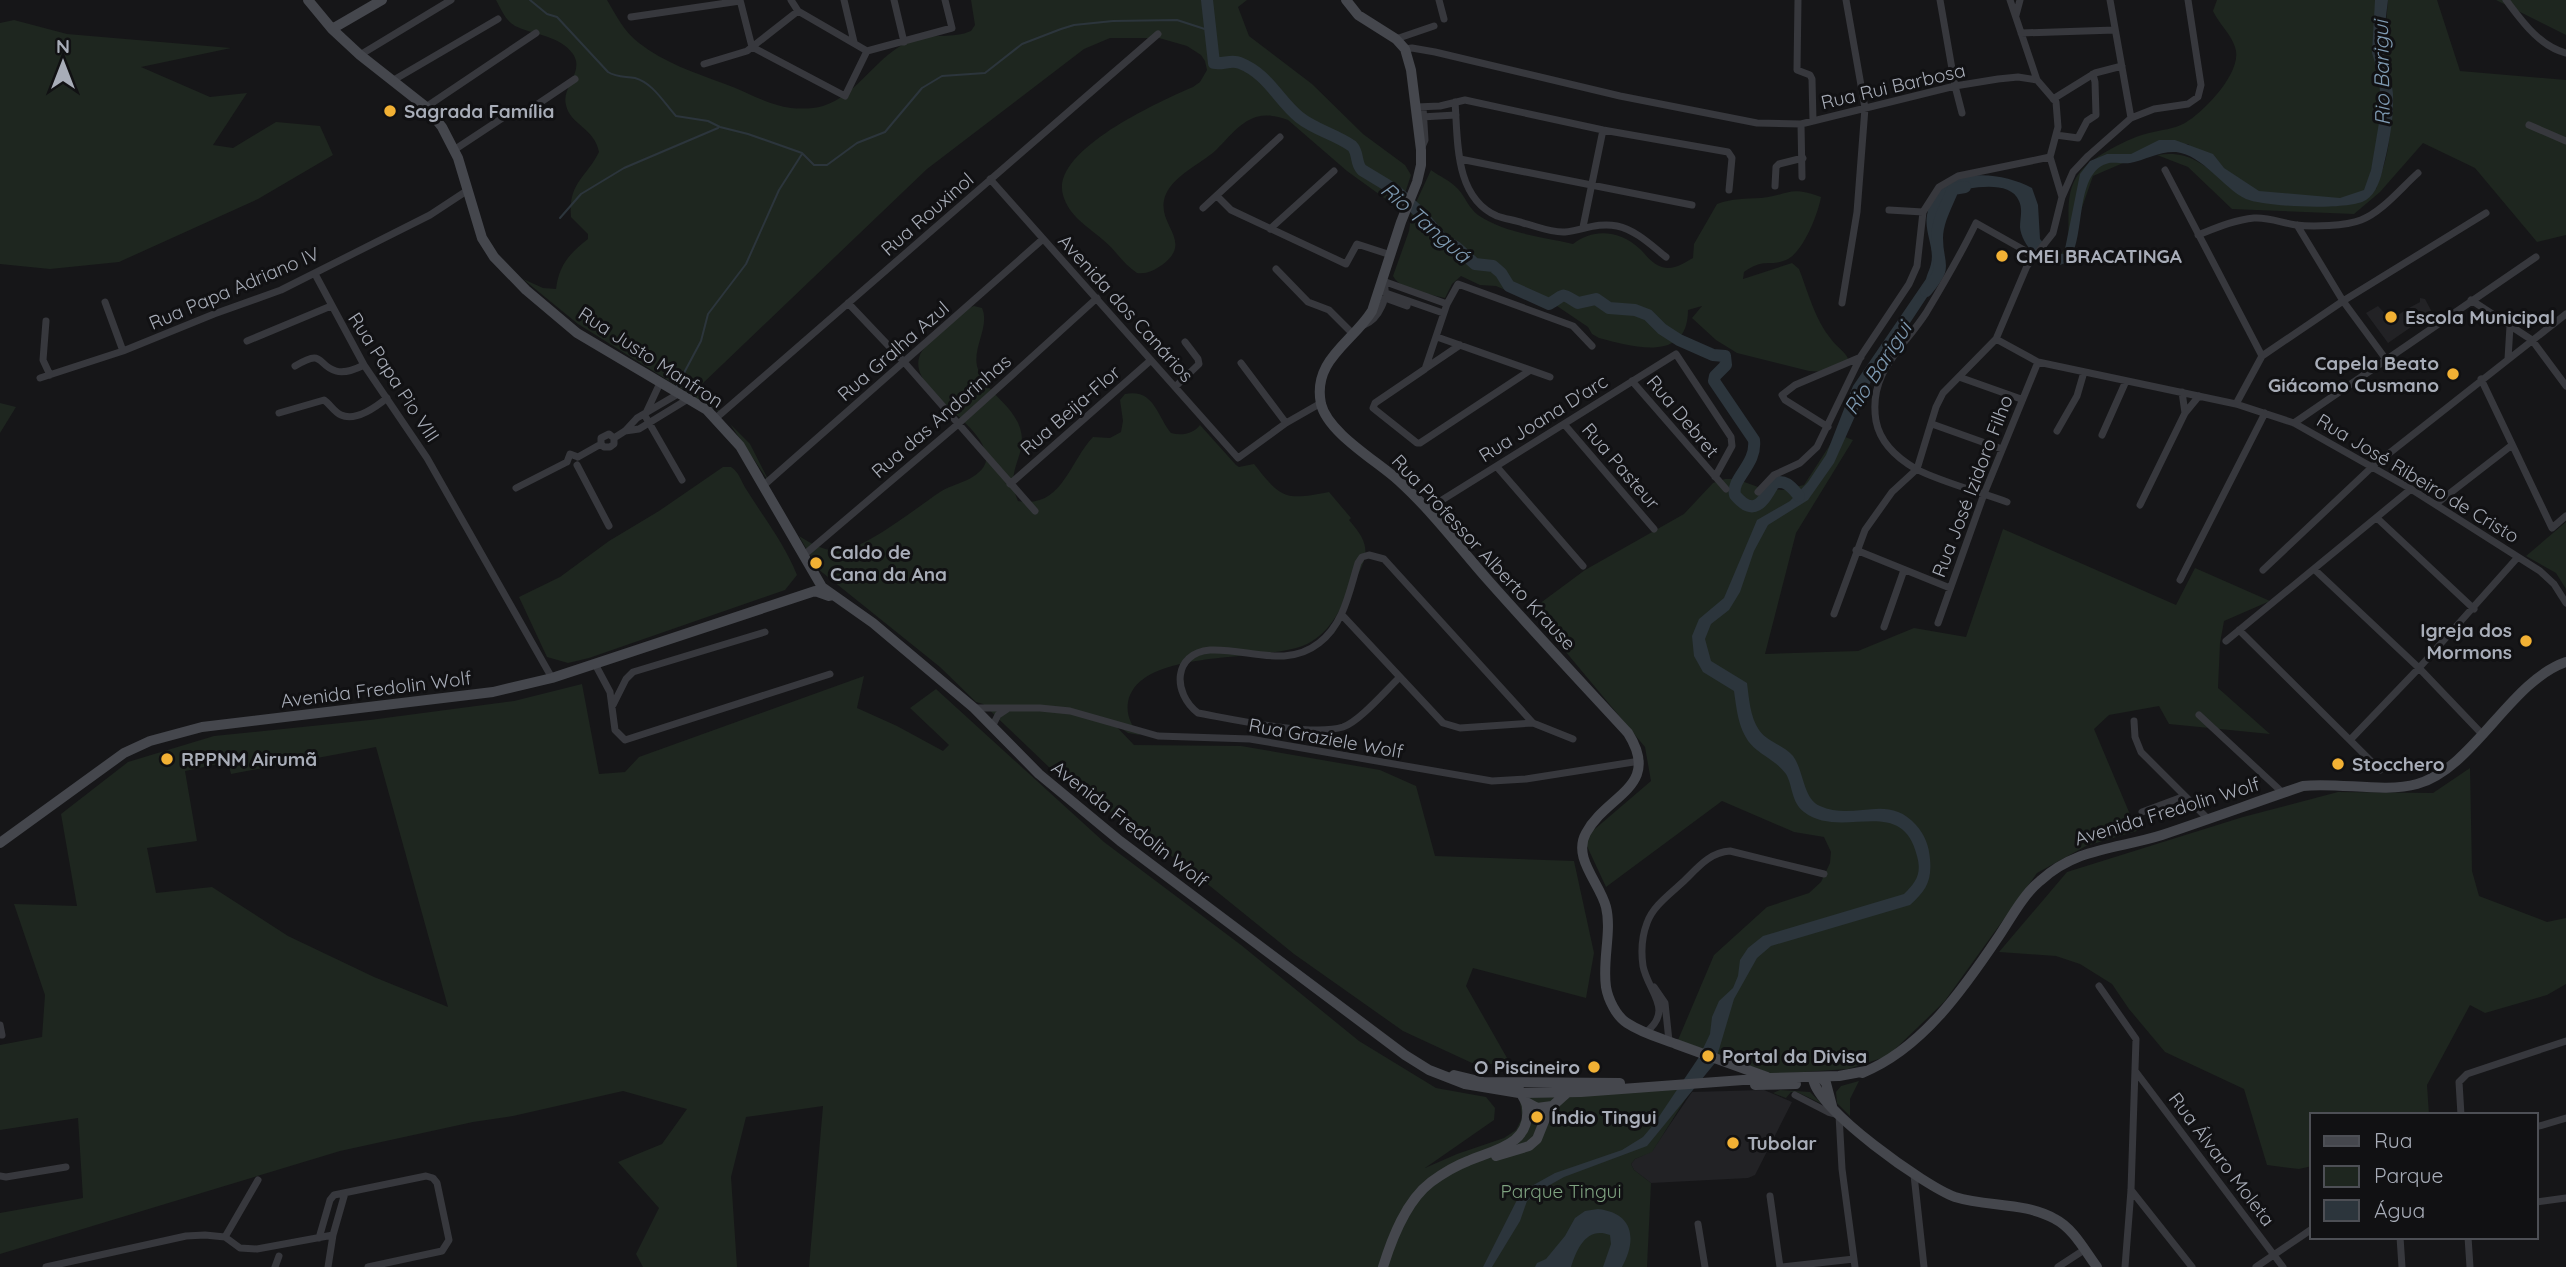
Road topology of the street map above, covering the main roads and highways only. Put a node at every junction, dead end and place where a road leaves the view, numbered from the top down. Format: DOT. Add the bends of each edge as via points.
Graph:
graph roads {
  1 [pos="308,0"];
  2 [pos="382,0"];
  3 [pos="1350,1"];
  4 [pos="332,29"];
  5 [pos="817,587"];
  6 [pos="2566,662"];
  7 [pos="0,843"];
  8 [pos="1721,1062"];
  9 [pos="1770,1078"];
  10 [pos="1819,1080"];
  11 [pos="1730,1082"];
  12 [pos="1568,1087"];
  13 [pos="1523,1093"];
  14 [pos="1552,1105"];
  15 [pos="1455,1168"];
  16 [pos="1383,1267"];
  17 [pos="2097,1267"];
  1 -- 4 [label="main road, Rua Justo Manfron"];
  2 -- 4 [label="main road"];
  3 -- 8 [label="main road, Rua Professor Alberto Krause" via="1358,15 1405,49 1420,112 1421,150 1417,182 1391,255 1384,291 1364,325 1323,370 1320,382 1325,415 1334,428 1401,482 1638,748 1635,779 1593,822 1581,848 1607,912 1606,990 1625,1022"];
  4 -- 5 [label="main road, Rua Justo Manfron" via="426,107 442,127 482,238 526,290 577,333 716,418 764,485"];
  5 -- 7 [label="main road, Avenida Fredolin Wolf" via="552,678 493,692 202,727 161,737 112,761"];
  5 -- 13 [label="main road, Avenida Fredolin Wolf" via="873,623 974,709 1038,774 1120,841 1408,1057 1481,1085"];
  6 -- 10 [label="main road, Avenida Fredolin Wolf" via="2530,685 2442,772 2415,785 2303,786 2159,836 2085,852 2061,864 2038,882 1974,974 1902,1052 1866,1071"];
  8 -- 9 [label="main road"];
  8 -- 11 [label="main road" via="1727,1066"];
  9 -- 10 [label="main road, Avenida Fredolin Wolf"];
  9 -- 11 [label="main road, Avenida Fredolin Wolf"];
  10 -- 11 [label="main road, Avenida Fredolin Wolf" via="1768,1085"];
  10 -- 17 [label="main road" via="1835,1110 1914,1175 1958,1198 2040,1212 2067,1227"];
  11 -- 12 [label="main road, Avenida Fredolin Wolf"];
  12 -- 13 [label="main road, Avenida Fredolin Wolf"];
  12 -- 14 [label="main road"];
  13 -- 14 [label="main road" via="1537,1108"];
  13 -- 15 [label="main road" via="1527,1120 1513,1143"];
  14 -- 15 [label="main road" via="1537,1139 1529,1146"];
  15 -- 16 [label="main road" via="1428,1184 1414,1200"];
}
